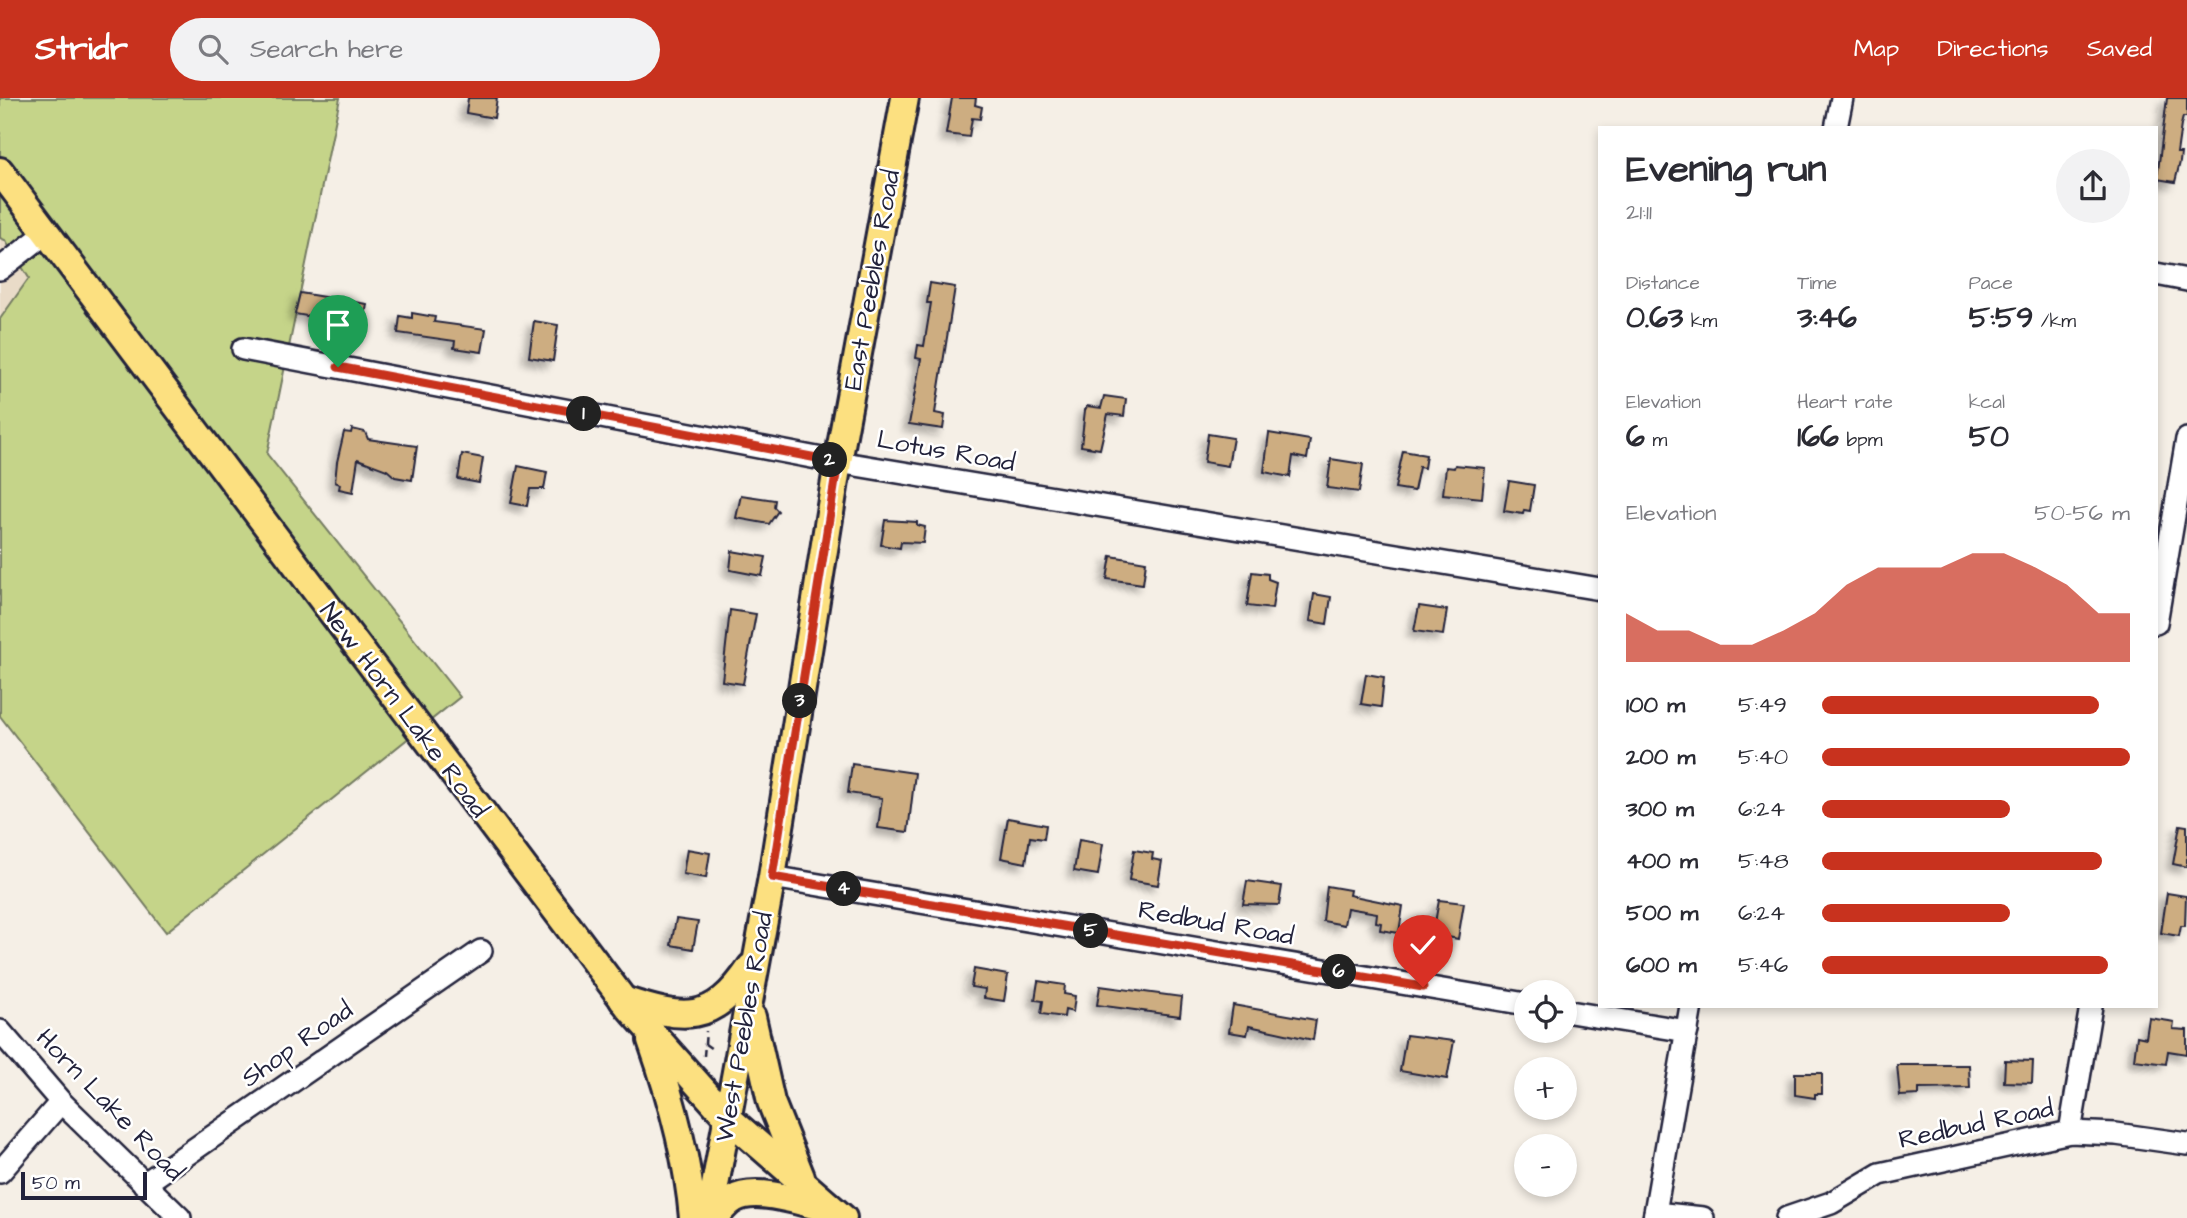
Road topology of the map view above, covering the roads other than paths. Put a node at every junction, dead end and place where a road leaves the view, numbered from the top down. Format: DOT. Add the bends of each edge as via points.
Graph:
graph roads {
  1 [pos="905,98"];
  2 [pos="1842,98"];
  3 [pos="1836,126"];
  4 [pos="0,171"];
  5 [pos="46,233"];
  6 [pos="0,269"];
  7 [pos="2158,274"];
  8 [pos="2187,280"];
  9 [pos="243,349"];
  10 [pos="2187,439"];
  11 [pos="838,462"];
  12 [pos="1598,589"];
  13 [pos="2158,611"];
  14 [pos="772,877"];
  15 [pos="481,951"];
  16 [pos="756,960"];
  17 [pos="749,999"];
  18 [pos="623,1000"];
  19 [pos="1514,1002"];
  20 [pos="1691,1008"];
  21 [pos="2091,1008"];
  22 [pos="1577,1013"];
  23 [pos="647,1028"];
  24 [pos="0,1031"];
  25 [pos="1687,1031"];
  26 [pos="61,1101"];
  27 [pos="728,1118"];
  28 [pos="2070,1132"];
  29 [pos="2187,1144"];
  30 [pos="0,1172"];
  31 [pos="144,1184"];
  32 [pos="806,1188"];
  33 [pos="837,1214"];
  34 [pos="1655,1215"];
  35 [pos="180,1218"];
  36 [pos="693,1218"];
  37 [pos="712,1218"];
  38 [pos="1703,1218"];
  39 [pos="1787,1218"];
  1 -- 11 [label="main road, East Peebles Road"];
  2 -- 3 [label="street"];
  4 -- 5 [label="main road, New Horn Lake Road"];
  5 -- 6 [label="street"];
  5 -- 18 [label="main road, New Horn Lake Road"];
  7 -- 8 [label="street"];
  9 -- 11 [label="street, Lotus Road"];
  10 -- 13 [label="street"];
  11 -- 12 [label="street, Lotus Road"];
  11 -- 14 [label="main road, West Peebles Road"];
  14 -- 16 [label="main road, West Peebles Road"];
  14 -- 19 [label="street, Redbud Road"];
  15 -- 31 [label="street, Shop Road"];
  16 -- 17 [label="main road, West Peebles Road"];
  16 -- 18 [label="main road" via="733,993 691,1015 660,1013"];
  17 -- 27 [label="main road, West Peebles Road"];
  17 -- 32 [label="main road" via="771,1102"];
  18 -- 23 [label="main road, New Horn Lake Road"];
  20 -- 25 [label="street"];
  21 -- 28 [label="street"];
  22 -- 25 [label="street"];
  23 -- 27 [label="main road, New Horn Lake Road"];
  23 -- 36 [label="main road" via="668,1088 686,1163"];
  24 -- 26 [label="street, Horn Lake Road"];
  25 -- 34 [label="street"];
  26 -- 30 [label="street"];
  26 -- 31 [label="street, Horn Lake Road"];
  27 -- 32 [label="main road, New Horn Lake Road"];
  27 -- 37 [label="main road, West Peebles Road"];
  28 -- 29 [label="street, Redbud Road"];
  28 -- 39 [label="street, Redbud Road" via="1881,1174 1831,1203"];
  31 -- 35 [label="street, Horn Lake Road"];
  32 -- 33 [label="main road, New Horn Lake Road"];
  33 -- 37 [label="main road" via="777,1196 755,1195 735,1198"];
  34 -- 38 [label="street"];
}
